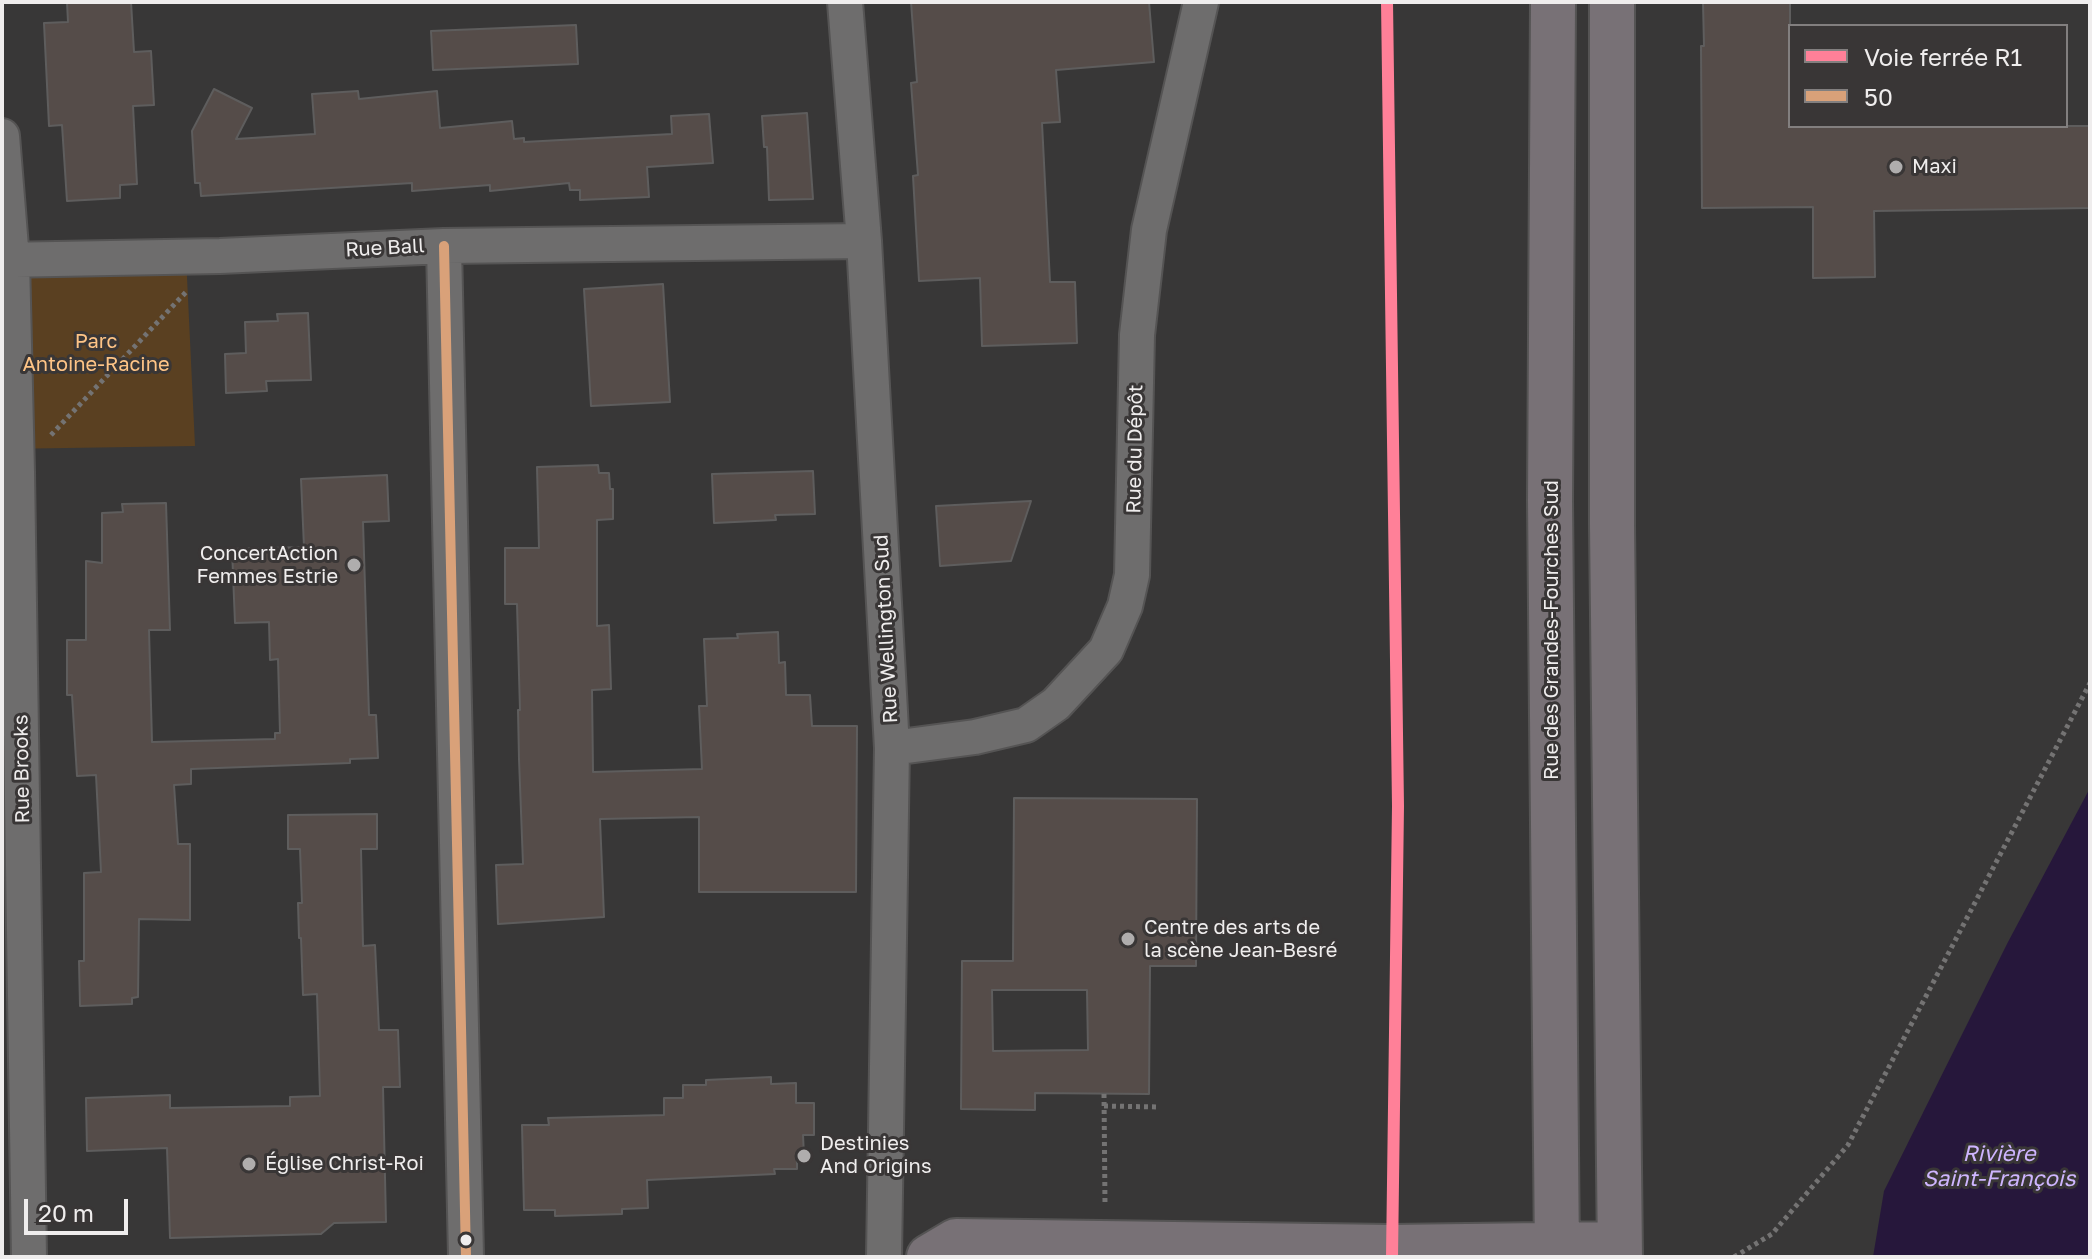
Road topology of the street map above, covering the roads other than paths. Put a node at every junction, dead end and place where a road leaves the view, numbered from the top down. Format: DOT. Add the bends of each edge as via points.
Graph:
graph roads {
  1 [pos="845,2"];
  2 [pos="1201,2"];
  3 [pos="1553,2"];
  4 [pos="1612,2"];
  5 [pos="2,136"];
  6 [pos="864,241"];
  7 [pos="444,246"];
  8 [pos="7,260"];
  9 [pos="892,748"];
  10 [pos="1619,1250"];
  11 [pos="1556,1252"];
  12 [pos="29,1257"];
  13 [pos="466,1257"];
  14 [pos="884,1257"];
  15 [pos="929,1257"];
  1 -- 6 [label="street, Rue Wellington Sud"];
  2 -- 9 [label="street, Rue du Dépôt" via="1149,230 1137,335 1132,575 1125,606 1106,650 1056,704 1026,725"];
  3 -- 11 [label="main road, Rue des Grandes-Fourches Sud" via="1550,500"];
  4 -- 10 [label="main road"];
  5 -- 8 [label="street, Rue Brooks"];
  6 -- 7 [label="street, Rue Ball"];
  6 -- 9 [label="street, Rue Wellington Sud"];
  7 -- 8 [label="street, Rue Ball"];
  7 -- 13 [label="street"];
  8 -- 12 [label="street, Rue Brooks" via="17,472"];
  9 -- 14 [label="street, Rue Wellington Sud"];
  10 -- 11 [label="main road"];
  11 -- 15 [label="main road" via="956,1241"];
}
